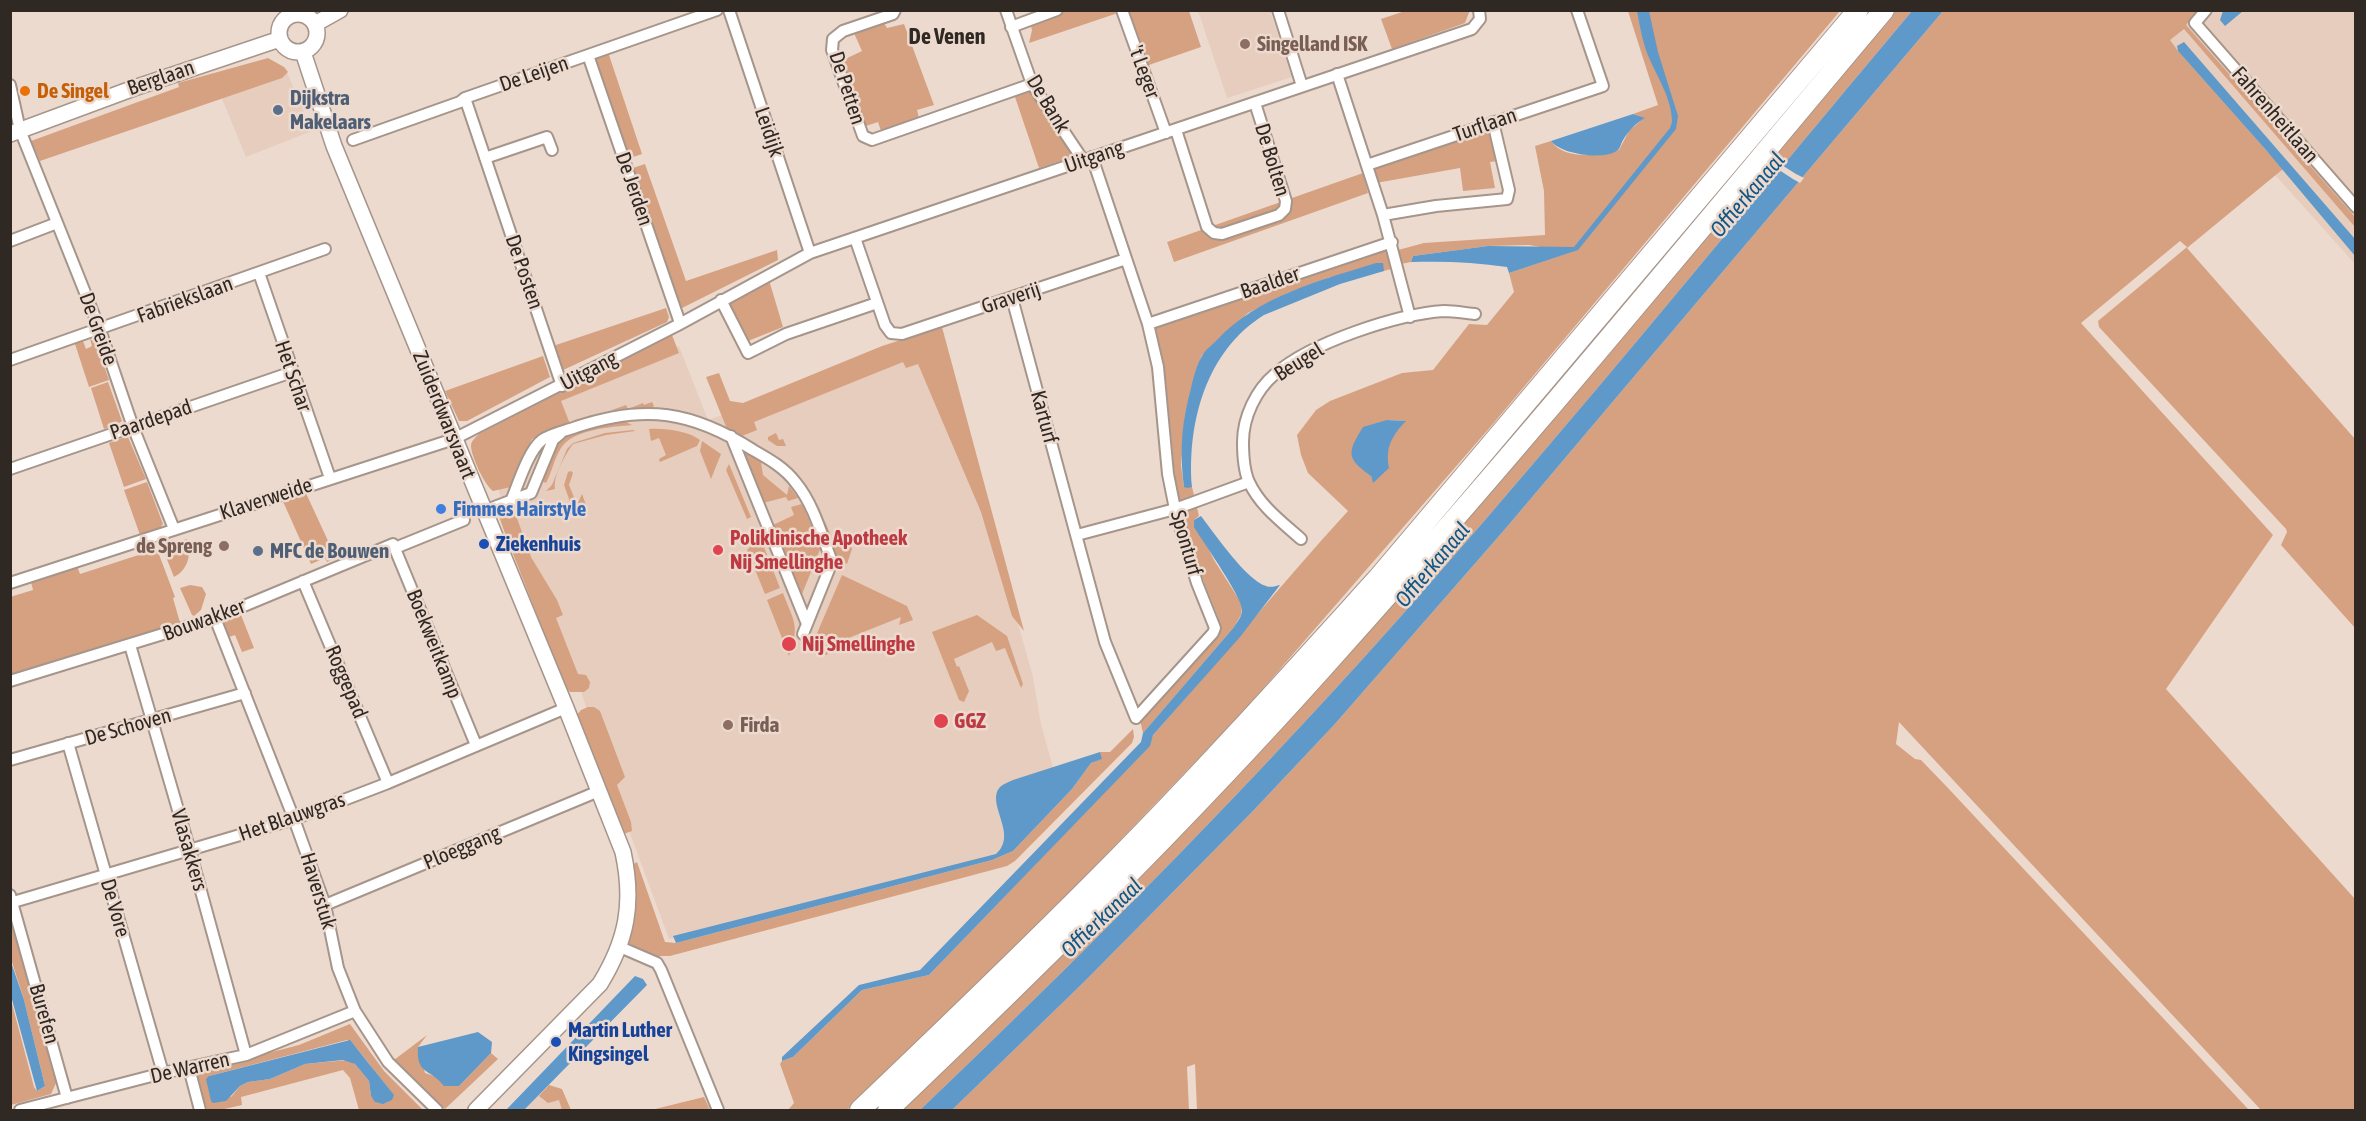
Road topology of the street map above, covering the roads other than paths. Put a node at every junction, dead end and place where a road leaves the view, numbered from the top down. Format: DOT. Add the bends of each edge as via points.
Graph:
graph roads {
  1 [pos="340,10"];
  2 [pos="717,10"];
  3 [pos="729,10"];
  4 [pos="895,10"];
  5 [pos="1006,10"];
  6 [pos="1057,10"];
  7 [pos="1122,10"];
  8 [pos="1278,10"];
  9 [pos="1479,10"];
  10 [pos="1577,10"];
  11 [pos="1858,10"];
  12 [pos="1884,10"];
  13 [pos="2206,10"];
  14 [pos="288,13"];
  15 [pos="315,24"];
  16 [pos="1011,27"];
  17 [pos="280,39"];
  18 [pos="303,52"];
  19 [pos="588,55"];
  20 [pos="1336,74"];
  21 [pos="1032,84"];
  22 [pos="10,85"];
  23 [pos="1302,86"];
  24 [pos="465,98"];
  25 [pos="1255,103"];
  26 [pos="1493,122"];
  27 [pos="1171,131"];
  28 [pos="15,132"];
  29 [pos="353,140"];
  30 [pos="552,150"];
  31 [pos="485,158"];
  32 [pos="1088,159"];
  33 [pos="1367,165"];
  34 [pos="2355,207"];
  35 [pos="1383,215"];
  36 [pos="57,223"];
  37 [pos="855,238"];
  38 [pos="10,241"];
  39 [pos="1392,242"];
  40 [pos="325,249"];
  41 [pos="810,253"];
  42 [pos="1126,259"];
  43 [pos="259,273"];
  44 [pos="1012,298"];
  45 [pos="721,300"];
  46 [pos="877,303"];
  47 [pos="1475,314"];
  48 [pos="1410,316"];
  49 [pos="680,323"];
  50 [pos="1148,324"];
  51 [pos="100,330"];
  52 [pos="10,360"];
  53 [pos="292,372"];
  54 [pos="562,386"];
  55 [pos="133,427"];
  56 [pos="561,434"];
  57 [pos="731,436"];
  58 [pos="454,439"];
  59 [pos="10,469"];
  60 [pos="330,478"];
  61 [pos="1249,482"];
  62 [pos="521,492"];
  63 [pos="1175,509"];
  64 [pos="484,511"];
  65 [pos="464,519"];
  66 [pos="174,529"];
  67 [pos="1077,535"];
  68 [pos="1301,538"];
  69 [pos="394,546"];
  70 [pos="303,581"];
  71 [pos="10,583"];
  72 [pos="215,618"];
  73 [pos="1105,642"];
  74 [pos="130,645"];
  75 [pos="10,681"];
  76 [pos="245,693"];
  77 [pos="566,708"];
  78 [pos="152,720"];
  79 [pos="68,744"];
  80 [pos="476,745"];
  81 [pos="10,760"];
  82 [pos="388,783"];
  83 [pos="599,791"];
  84 [pos="294,819"];
  85 [pos="190,851"];
  86 [pos="106,876"];
  87 [pos="11,900"];
  88 [pos="325,905"];
  89 [pos="620,947"];
  90 [pos="355,1011"];
  91 [pos="246,1055"];
  92 [pos="189,1068"];
  93 [pos="163,1073"];
  94 [pos="67,1098"];
  95 [pos="20,1110"];
  96 [pos="200,1110"];
  97 [pos="437,1110"];
  98 [pos="476,1110"];
  99 [pos="718,1110"];
  100 [pos="860,1110"];
  101 [pos="888,1110"];
  1 -- 15 [label="street"];
  2 -- 19 [label="street, De Leijen"];
  3 -- 41 [label="street, Leidijk"];
  4 -- 21 [label="street, De Petten" via="843,31 833,39 832,50 863,136 873,140"];
  5 -- 16 [label="street, De Bank"];
  6 -- 16 [label="street"];
  7 -- 27 [label="street, 't Leger"];
  8 -- 23 [label="street"];
  9 -- 20 [label="street, Uitgang" via="1480,19 1472,29"];
  10 -- 26 [label="street, Turflaan" via="1603,86"];
  11 -- 100 [label="highway" via="1378,578 1304,660 1117,859"];
  12 -- 101 [label="highway" via="1320,672 1102,903"];
  13 -- 34 [label="street, Fahrenheitlaan" via="2195,23"];
  14 -- 15 [label="street" via="304,15"];
  14 -- 17 [label="street" via="280,26"];
  15 -- 18 [label="street" via="317,38"];
  16 -- 21 [label="street, De Bank"];
  17 -- 18 [label="street" via="288,50"];
  17 -- 28 [label="street, Berglaan"];
  18 -- 58 [label="street, Zuiderdwarsvaart" via="334,146"];
  19 -- 24 [label="street, De Leijen"];
  19 -- 49 [label="street, De Jerden"];
  20 -- 23 [label="street, Uitgang"];
  20 -- 33 [label="street"];
  21 -- 32 [label="street, De Bank"];
  22 -- 28 [label="street"];
  23 -- 25 [label="street, Uitgang"];
  24 -- 29 [label="street, De Leijen"];
  24 -- 31 [label="street, De Posten"];
  25 -- 27 [label="street, Uitgang"];
  25 -- 27 [label="street, De Bolten" via="1286,201 1285,209 1279,215 1222,234 1207,227"];
  26 -- 33 [label="street, Turflaan"];
  26 -- 35 [label="street" via="1509,190 1507,200"];
  27 -- 32 [label="street, Uitgang"];
  28 -- 36 [label="street, De Greide"];
  30 -- 31 [label="street" via="547,137"];
  31 -- 54 [label="street, De Posten"];
  32 -- 37 [label="street, Uitgang"];
  32 -- 42 [label="street"];
  33 -- 35 [label="street"];
  35 -- 39 [label="street"];
  36 -- 38 [label="street"];
  36 -- 51 [label="street, De Greide"];
  37 -- 41 [label="street, Uitgang"];
  37 -- 46 [label="street, Graverij"];
  39 -- 48 [label="street"];
  39 -- 50 [label="street, Baalder"];
  40 -- 43 [label="street, Fabriekslaan"];
  41 -- 45 [label="street, Uitgang"];
  42 -- 44 [label="street, Graverij"];
  42 -- 50 [label="street, Sponturf"];
  43 -- 51 [label="street, Fabriekslaan"];
  43 -- 53 [label="street, Het Schar"];
  44 -- 46 [label="street, Graverij" via="902,334 891,333"];
  44 -- 67 [label="street, Karturf"];
  45 -- 46 [label="street" via="748,352 786,334"];
  45 -- 49 [label="street, Uitgang"];
  47 -- 48 [label="street, Beugel" via="1444,311"];
  48 -- 61 [label="street, Beugel" via="1355,332 1301,356 1275,374 1248,412 1243,445"];
  49 -- 54 [label="street, Uitgang"];
  50 -- 63 [label="street, Sponturf" via="1158,367"];
  51 -- 52 [label="street, Fabriekslaan"];
  51 -- 55 [label="street, De Greide"];
  53 -- 55 [label="street, Paardepad"];
  53 -- 60 [label="street, Het Schar"];
  54 -- 58 [label="street, Uitgang"];
  55 -- 59 [label="street, Paardepad"];
  55 -- 66 [label="street, De Greide"];
  56 -- 57 [label="street" via="600,419 661,414 689,418"];
  56 -- 62 [label="street" via="543,439 535,446"];
  56 -- 62 [label="street" via="553,440 531,493"];
  57 -- 57 [label="street" via="805,629 832,562 810,505 796,483 778,465"];
  58 -- 60 [label="street, Klaverweide"];
  58 -- 64 [label="street, Zuiderdwarsvaart"];
  60 -- 66 [label="street, Klaverweide"];
  61 -- 63 [label="street"];
  61 -- 68 [label="street, Beugel" via="1270,512"];
  62 -- 64 [label="street" via="511,501"];
  63 -- 67 [label="street"];
  63 -- 73 [label="street, Sponturf" via="1197,584 1213,622 1213,633 1136,718"];
  64 -- 77 [label="street, Zuiderdwarsvaart"];
  65 -- 69 [label="street, Bouwakker"];
  66 -- 71 [label="street, Klaverweide"];
  67 -- 73 [label="street, Karturf"];
  69 -- 70 [label="street, Bouwakker"];
  69 -- 80 [label="street, Boekweitkamp"];
  70 -- 72 [label="street, Bouwakker"];
  70 -- 82 [label="street, Roggepad"];
  72 -- 74 [label="street, Bouwakker"];
  72 -- 76 [label="street, Haverstuk"];
  74 -- 75 [label="street, Bouwakker"];
  74 -- 78 [label="street, Vlasakkers"];
  76 -- 78 [label="street, De Schoven"];
  76 -- 84 [label="street, Haverstuk"];
  77 -- 80 [label="street, Het Blauwgras"];
  77 -- 83 [label="street, Zuiderdwarsvaart"];
  78 -- 79 [label="street, De Schoven"];
  78 -- 85 [label="street, Vlasakkers"];
  79 -- 81 [label="street, De Schoven"];
  79 -- 86 [label="street, De Vore"];
  80 -- 82 [label="street, Het Blauwgras"];
  82 -- 84 [label="street, Het Blauwgras"];
  83 -- 88 [label="street, Ploeggang"];
  83 -- 89 [label="street, Zuiderdwarsvaart" via="627,873 628,914"];
  84 -- 85 [label="street, Het Blauwgras"];
  84 -- 88 [label="street, Haverstuk"];
  85 -- 86 [label="street, Het Blauwgras"];
  85 -- 91 [label="street, Vlasakkers"];
  86 -- 87 [label="street, Het Blauwgras"];
  86 -- 93 [label="street, De Vore"];
  87 -- 94 [label="street, Burefen"];
  88 -- 90 [label="street, Haverstuk" via="338,968"];
  89 -- 98 [label="street, Zuiderdwarsvaart" via="600,984"];
  89 -- 99 [label="street" via="657,963"];
  90 -- 91 [label="street, De Warren"];
  90 -- 97 [label="street, Haverstuk" via="388,1062"];
  91 -- 92 [label="street, De Warren"];
  92 -- 93 [label="street, De Warren"];
  92 -- 96 [label="street"];
  93 -- 94 [label="street, De Warren"];
  94 -- 95 [label="street, De Warren"];
}
